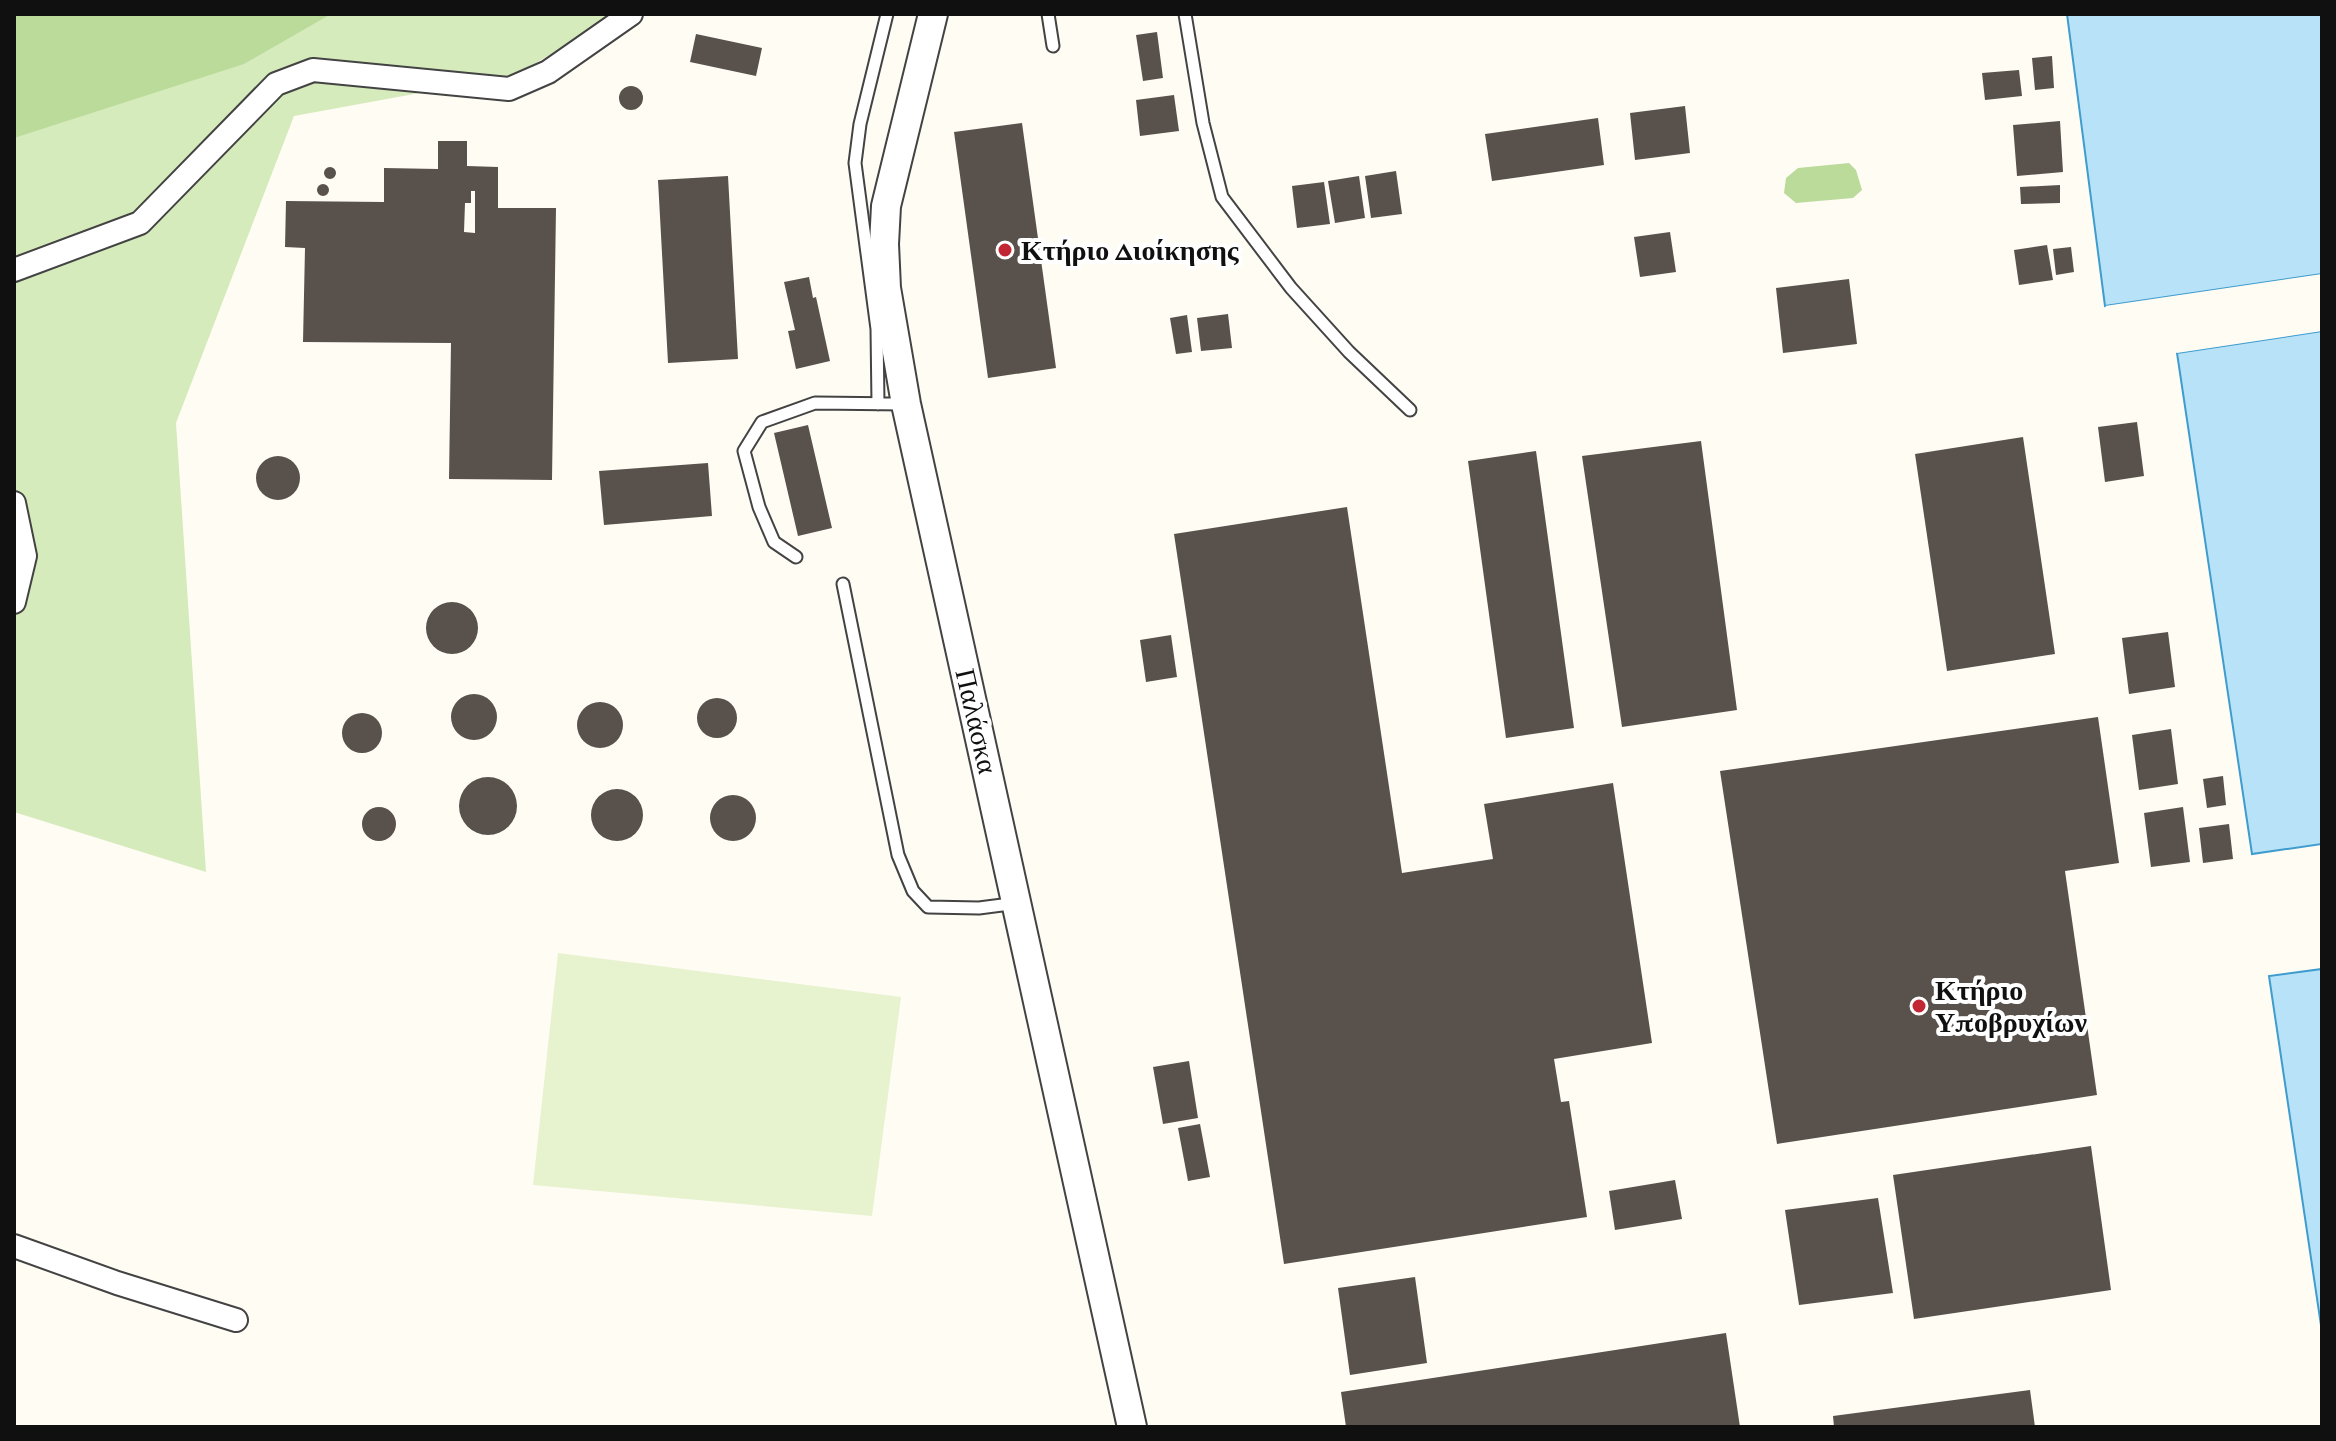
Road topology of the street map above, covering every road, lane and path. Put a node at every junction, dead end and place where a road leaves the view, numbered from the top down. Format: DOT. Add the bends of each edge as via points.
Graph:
graph roads {
  1 [pos="631,14"];
  2 [pos="887,14"];
  3 [pos="933,14"];
  4 [pos="1048,14"];
  5 [pos="1185,14"];
  6 [pos="1053,46"];
  7 [pos="14,270"];
  8 [pos="892,404"];
  9 [pos="1410,410"];
  10 [pos="14,503"];
  11 [pos="796,557"];
  12 [pos="843,584"];
  13 [pos="14,602"];
  14 [pos="1018,903"];
  15 [pos="14,1246"];
  16 [pos="236,1320"];
  17 [pos="1132,1427"];
  1 -- 7 [label="street" via="548,72 509,89 313,70 276,84 140,223"];
  2 -- 8 [label="lane" via="855,163"];
  3 -- 8 [label="street, Παλάσκα" via="886,206"];
  4 -- 6 [label="lane"];
  5 -- 9 [label="lane" via="1222,197 1291,288"];
  8 -- 11 [label="lane" via="815,403 762,422 744,451 774,542"];
  8 -- 14 [label="street, Παλάσκα"];
  10 -- 13 [label="street" via="25,556"];
  12 -- 14 [label="lane" via="898,855 913,891 928,907"];
  14 -- 17 [label="street, Παλάσκα"];
  15 -- 16 [label="street"];
}
